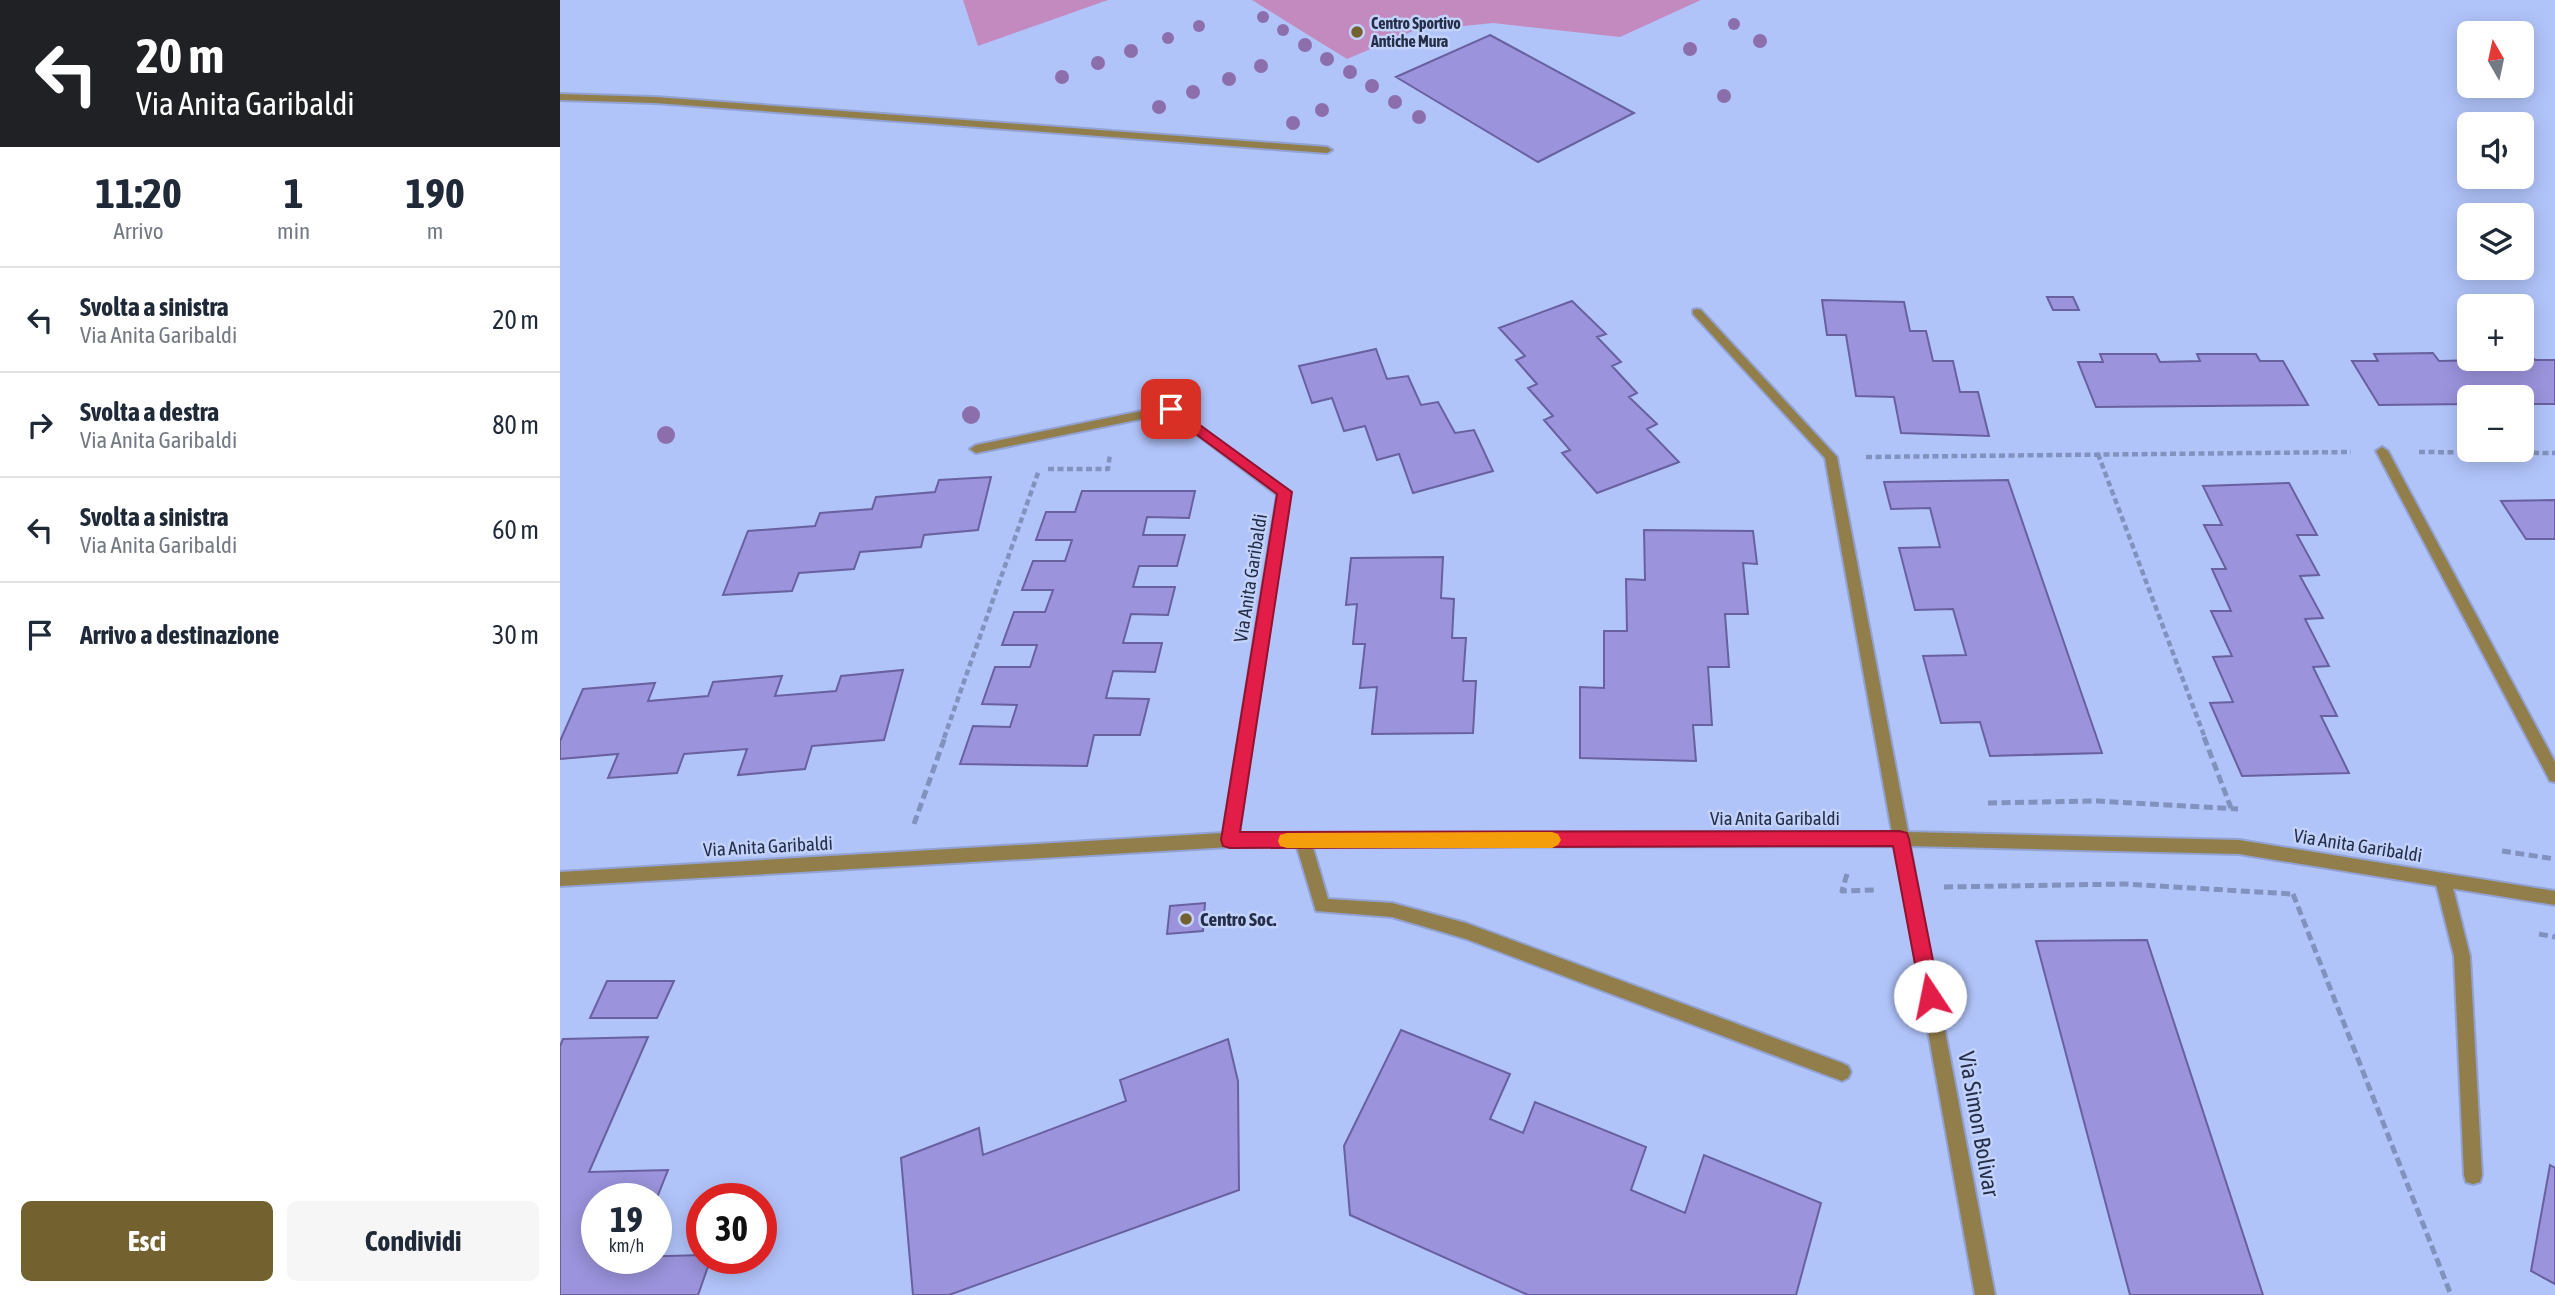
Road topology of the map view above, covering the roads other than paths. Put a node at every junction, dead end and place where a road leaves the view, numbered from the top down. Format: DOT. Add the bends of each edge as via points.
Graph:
graph roads {
  1 [pos="560,97"];
  2 [pos="597,97"];
  3 [pos="560,105"];
  4 [pos="1327,150"];
  5 [pos="1697,312"];
  6 [pos="976,449"];
  7 [pos="2382,451"];
  8 [pos="2555,776"];
  9 [pos="1900,839"];
  10 [pos="1230,840"];
  11 [pos="1303,841"];
  12 [pos="560,879"];
  13 [pos="2443,880"];
  14 [pos="2555,898"];
  15 [pos="1842,1072"];
  16 [pos="2473,1175"];
  17 [pos="1986,1295"];
  1 -- 2 [label="street"];
  2 -- 3 [label="street"];
  2 -- 4 [label="street"];
  5 -- 9 [label="street" via="1831,457"];
  6 -- 10 [label="street, Via Anita Garibaldi" via="1171,409 1284,492"];
  7 -- 8 [label="street"];
  9 -- 11 [label="street, Via Anita Garibaldi"];
  9 -- 13 [label="street, Via Anita Garibaldi" via="2238,847"];
  9 -- 17 [label="street, Via Simon Bolivar"];
  10 -- 11 [label="street, Via Anita Garibaldi"];
  10 -- 12 [label="street, Via Anita Garibaldi"];
  11 -- 15 [label="street" via="1322,906 1392,910 1466,931"];
  13 -- 14 [label="street, Via Anita Garibaldi"];
  13 -- 16 [label="street" via="2462,956"];
}
